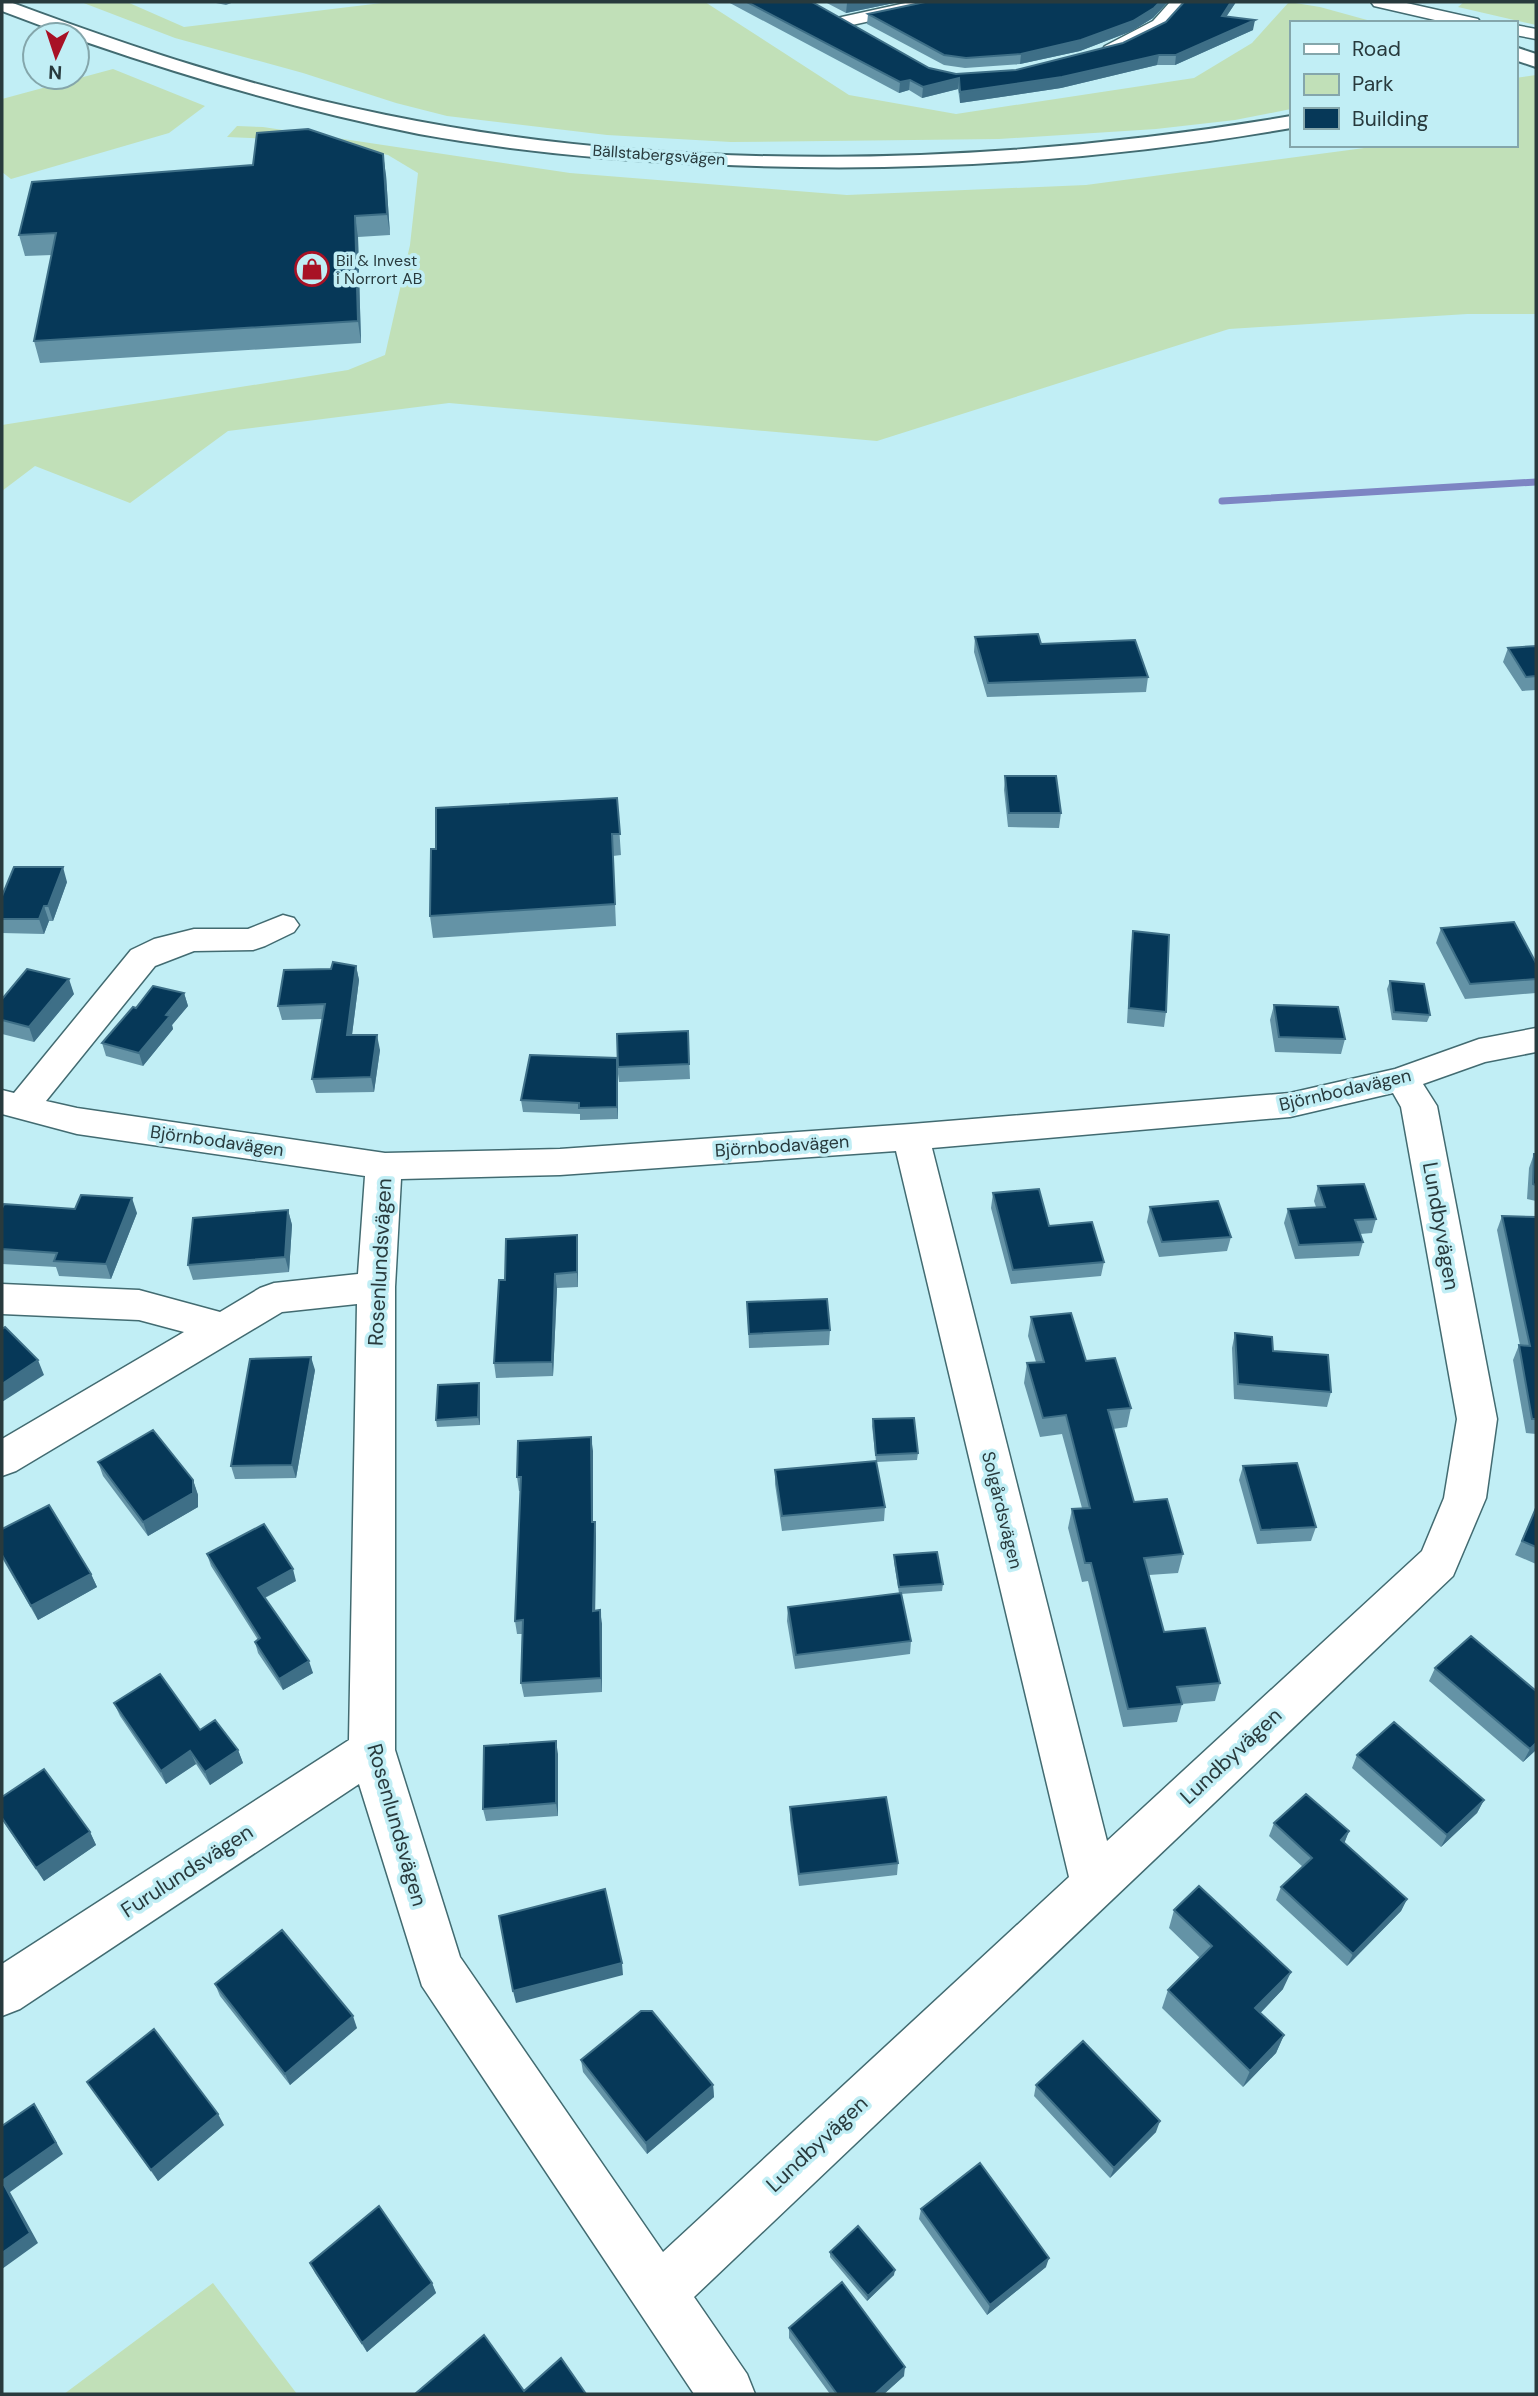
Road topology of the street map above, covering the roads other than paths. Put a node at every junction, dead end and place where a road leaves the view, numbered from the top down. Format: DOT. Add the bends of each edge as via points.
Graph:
graph roads {
  1 [pos="932,2"];
  2 [pos="1179,2"];
  3 [pos="1380,2"];
  4 [pos="2,8"];
  5 [pos="1463,21"];
  6 [pos="867,34"];
  7 [pos="1517,54"];
  8 [pos="1093,55"];
  9 [pos="1536,61"];
  10 [pos="1517,64"];
  11 [pos="1290,122"];
  12 [pos="284,925"];
  13 [pos="1536,1040"];
  14 [pos="1402,1079"];
  15 [pos="12,1105"];
  16 [pos="911,1137"];
  17 [pos="385,1166"];
  18 [pos="376,1287"];
  19 [pos="2,1299"];
  20 [pos="225,1328"];
  21 [pos="2,1460"];
  22 [pos="372,1750"];
  23 [pos="1094,1883"];
  24 [pos="2,1992"];
  25 [pos="659,2292"];
  26 [pos="727,2394"];
  1 -- 6 [label="street" via="837,19"];
  2 -- 8 [label="street" via="1160,25 1125,45"];
  3 -- 5 [label="street"];
  4 -- 11 [label="street, Bällstabergsvägen" via="258,90 387,121 486,138 638,154 755,162 987,160 1205,139"];
  7 -- 9 [label="street"];
  9 -- 10 [label="street"];
  12 -- 15 [label="street, Björnbodavägen" via="253,939 194,940 143,958"];
  13 -- 14 [label="street, Björnbodavägen" via="1479,1051"];
  14 -- 16 [label="street, Björnbodavägen" via="1290,1105"];
  14 -- 23 [label="street, Lundbyvägen" via="1419,1106 1477,1419 1465,1498 1438,1563"];
  15 -- 17 [label="street, Björnbodavägen" via="77,1121"];
  16 -- 17 [label="street, Björnbodavägen" via="560,1162"];
  16 -- 23 [label="street, Solgårdsvägen"];
  17 -- 18 [label="street, Rosenlundsvägen"];
  18 -- 20 [label="street" via="274,1298"];
  18 -- 22 [label="street, Rosenlundsvägen"];
  19 -- 20 [label="street" via="139,1305"];
  20 -- 21 [label="street"];
  22 -- 24 [label="street, Furulundsvägen"];
  22 -- 25 [label="street, Rosenlundsvägen" via="439,1969"];
  23 -- 25 [label="street, Lundbyvägen"];
  25 -- 26 [label="street, Rosenlundsvägen"];
}
